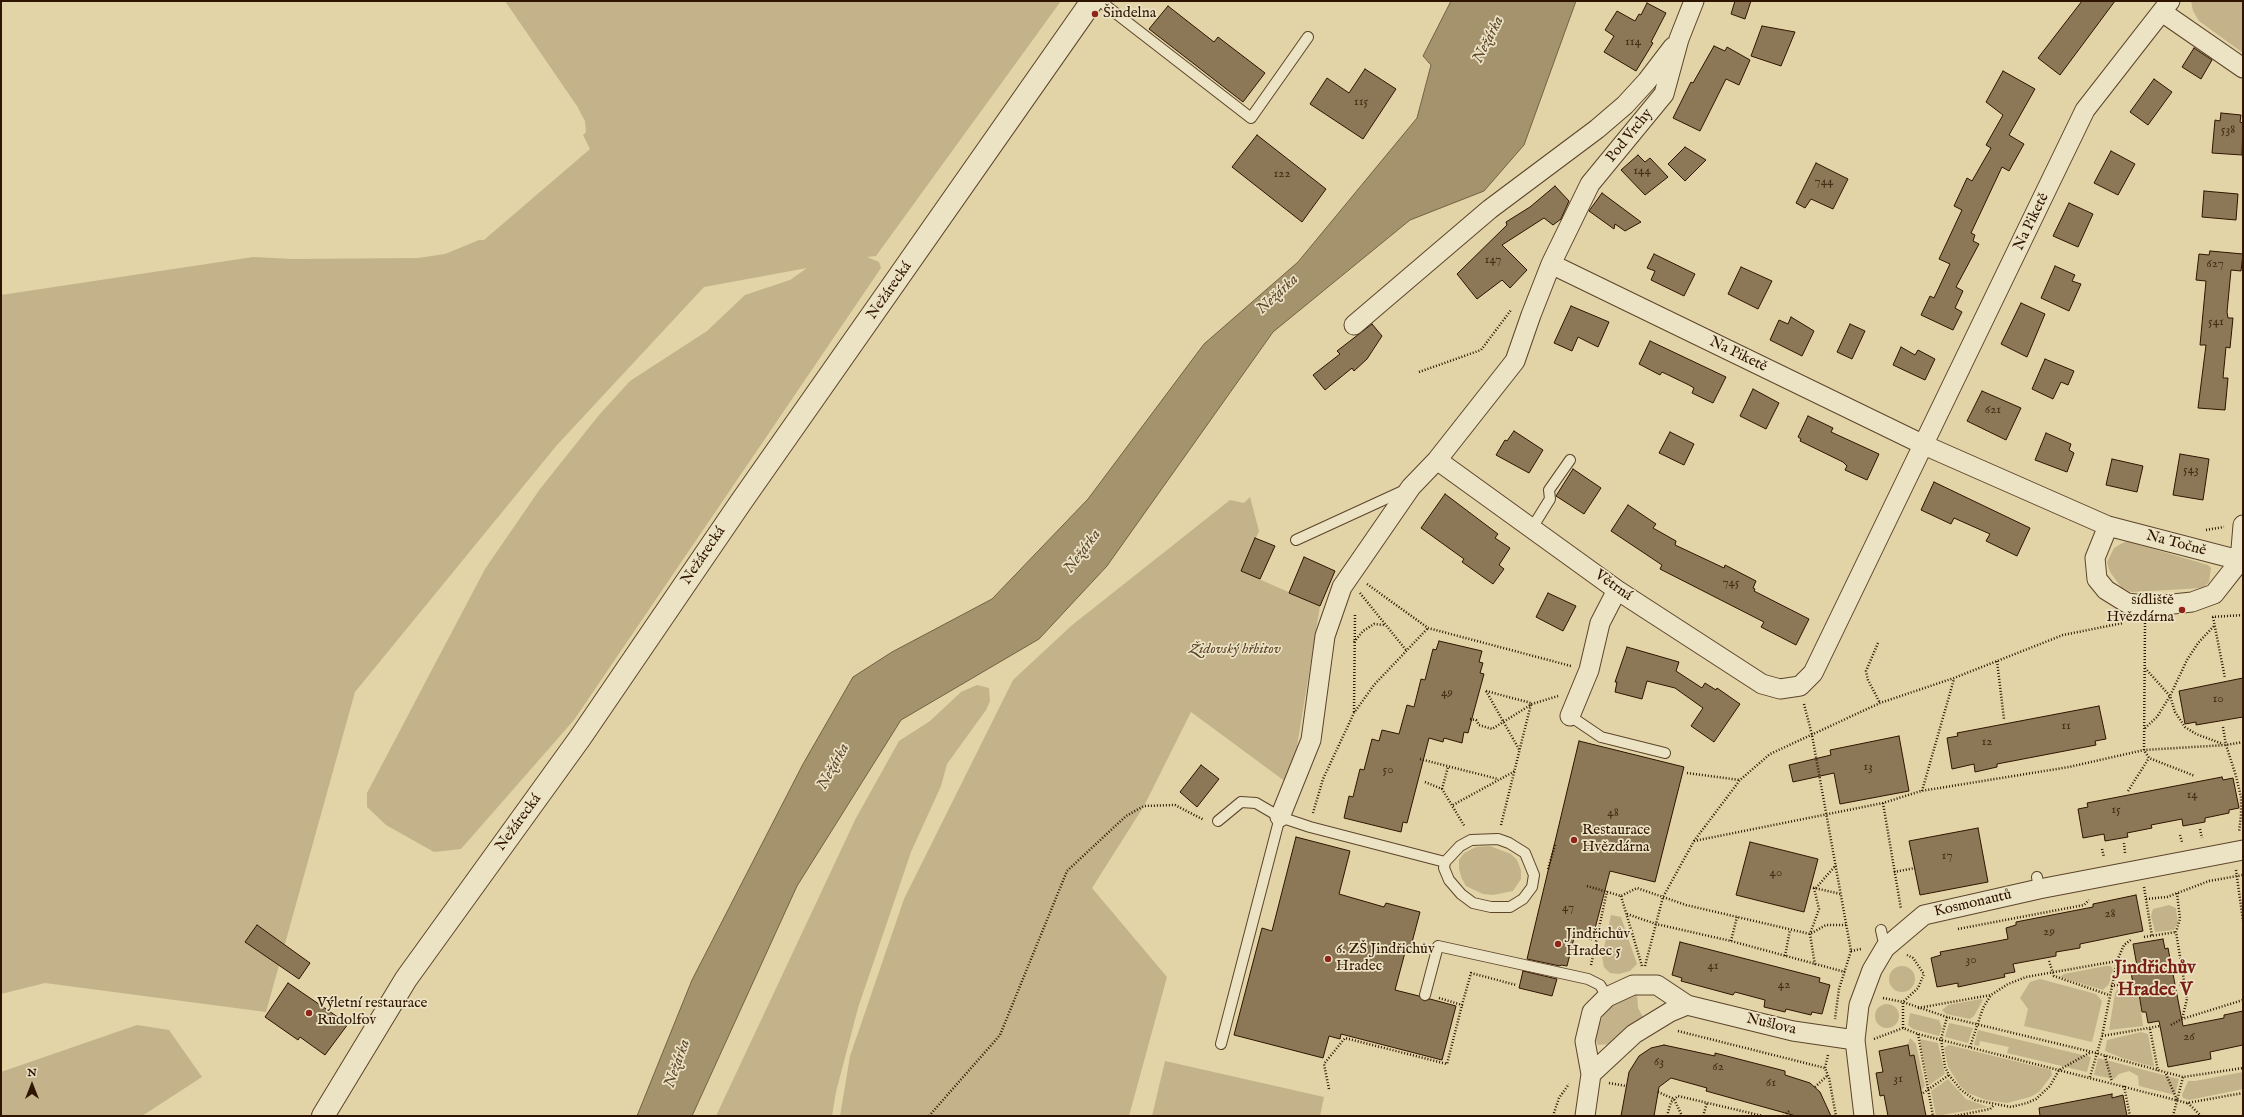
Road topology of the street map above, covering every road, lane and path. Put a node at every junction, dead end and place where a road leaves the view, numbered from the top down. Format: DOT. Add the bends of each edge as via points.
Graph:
graph roads {
  1 [pos="1092,1"];
  2 [pos="1100,1"];
  3 [pos="1694,1"];
  4 [pos="2166,7"];
  5 [pos="1308,37"];
  6 [pos="1679,39"];
  7 [pos="2243,68"];
  8 [pos="1551,264"];
  9 [pos="1513,308"];
  10 [pos="1354,325"];
  11 [pos="1419,372"];
  12 [pos="1924,445"];
  13 [pos="1438,460"];
  14 [pos="1570,460"];
  15 [pos="1410,487"];
  16 [pos="2243,525"];
  17 [pos="2108,526"];
  18 [pos="1532,528"];
  19 [pos="1296,540"];
  20 [pos="2242,561"];
  21 [pos="1363,582"];
  22 [pos="1617,590"];
  23 [pos="1357,599"];
  24 [pos="1356,607"];
  25 [pos="2243,615"];
  26 [pos="2145,619"];
  27 [pos="2130,622"];
  28 [pos="1384,625"];
  29 [pos="2214,626"];
  30 [pos="1428,628"];
  31 [pos="1354,642"];
  32 [pos="1878,643"];
  33 [pos="1406,650"];
  34 [pos="1997,661"];
  35 [pos="1573,666"];
  36 [pos="2145,668"];
  37 [pos="1954,678"];
  38 [pos="2225,678"];
  39 [pos="1800,686"];
  40 [pos="2170,696"];
  41 [pos="1880,703"];
  42 [pos="1532,704"];
  43 [pos="1354,713"];
  44 [pos="1570,716"];
  45 [pos="1470,718"];
  46 [pos="2004,719"];
  47 [pos="1504,723"];
  48 [pos="2224,727"];
  49 [pos="2144,729"];
  50 [pos="1812,735"];
  51 [pos="2243,742"];
  52 [pos="2226,745"];
  53 [pos="2144,750"];
  54 [pos="1521,751"];
  55 [pos="1665,753"];
  56 [pos="2149,758"];
  57 [pos="1420,759"];
  58 [pos="1448,767"];
  59 [pos="1515,771"];
  60 [pos="1687,773"];
  61 [pos="2195,776"];
  62 [pos="1498,779"];
  63 [pos="1740,780"];
  64 [pos="1425,782"];
  65 [pos="1442,789"];
  66 [pos="1921,791"];
  67 [pos="2128,791"];
  68 [pos="1883,803"];
  69 [pos="1453,805"];
  70 [pos="1826,814"];
  71 [pos="1280,817"];
  72 [pos="1218,821"];
  73 [pos="1310,827"];
  74 [pos="1498,839"];
  75 [pos="1471,840"];
  76 [pos="1694,841"];
  77 [pos="2240,844"];
  78 [pos="1555,845"];
  79 [pos="1445,862"];
  80 [pos="1836,865"];
  81 [pos="1915,868"];
  82 [pos="1894,872"];
  83 [pos="1546,875"];
  84 [pos="2243,875"];
  85 [pos="2236,876"];
  86 [pos="1587,886"];
  87 [pos="1813,888"];
  88 [pos="2144,890"];
  89 [pos="1607,891"];
  90 [pos="2176,893"];
  91 [pos="1841,894"];
  92 [pos="1621,896"];
  93 [pos="1664,897"];
  94 [pos="2094,899"];
  95 [pos="2146,899"];
  96 [pos="1901,912"];
  97 [pos="1627,914"];
  98 [pos="1737,917"];
  99 [pos="2243,921"];
  100 [pos="1656,924"];
  101 [pos="1848,925"];
  102 [pos="1790,930"];
  103 [pos="1954,930"];
  104 [pos="2176,932"];
  105 [pos="1810,934"];
  106 [pos="2152,936"];
  107 [pos="2144,937"];
  108 [pos="2132,939"];
  109 [pos="1731,941"];
  110 [pos="1889,943"];
  111 [pos="1784,956"];
  112 [pos="2049,961"];
  113 [pos="2117,961"];
  114 [pos="1815,965"];
  115 [pos="1845,972"];
  116 [pos="2052,972"];
  117 [pos="1588,979"];
  118 [pos="2128,983"];
  119 [pos="2179,984"];
  120 [pos="2185,984"];
  121 [pos="1516,985"];
  122 [pos="2111,986"];
  123 [pos="1425,995"];
  124 [pos="1991,995"];
  125 [pos="2109,995"];
  126 [pos="1607,997"];
  127 [pos="1882,998"];
  128 [pos="2243,1000"];
  129 [pos="1903,1002"];
  130 [pos="1462,1005"];
  131 [pos="1687,1005"];
  132 [pos="1917,1008"];
  133 [pos="1947,1017"];
  134 [pos="2182,1019"];
  135 [pos="1835,1021"];
  136 [pos="1977,1023"];
  137 [pos="2171,1024"];
  138 [pos="2160,1026"];
  139 [pos="1902,1028"];
  140 [pos="2150,1029"];
  141 [pos="1674,1031"];
  142 [pos="1918,1034"];
  143 [pos="2102,1036"];
  144 [pos="1941,1039"];
  145 [pos="1862,1041"];
  146 [pos="1221,1044"];
  147 [pos="1970,1047"];
  148 [pos="2092,1052"];
  149 [pos="2097,1053"];
  150 [pos="2105,1056"];
  151 [pos="2243,1068"];
  152 [pos="2059,1070"];
  153 [pos="2158,1071"];
  154 [pos="1828,1074"];
  155 [pos="2166,1074"];
  156 [pos="1949,1076"];
  157 [pos="2090,1077"];
  158 [pos="2183,1077"];
  159 [pos="1598,1078"];
  160 [pos="2112,1083"];
  161 [pos="1626,1086"];
  162 [pos="2124,1086"];
  163 [pos="1815,1087"];
  164 [pos="1329,1089"];
  165 [pos="1927,1090"];
  166 [pos="1658,1092"];
  167 [pos="1923,1093"];
  168 [pos="2243,1093"];
  169 [pos="1674,1099"];
  170 [pos="2177,1100"];
  171 [pos="1707,1103"];
  172 [pos="2187,1103"];
  173 [pos="1995,1105"];
  174 [pos="1790,1110"];
  175 [pos="323,1116"];
  176 [pos="929,1116"];
  177 [pos="1585,1116"];
  178 [pos="1667,1116"];
  179 [pos="1682,1116"];
  180 [pos="1703,1116"];
  181 [pos="1763,1116"];
  182 [pos="1784,1116"];
  183 [pos="1836,1116"];
  184 [pos="1864,1116"];
  185 [pos="1933,1116"];
  186 [pos="1955,1116"];
  187 [pos="2130,1116"];
  188 [pos="2173,1116"];
  189 [pos="2201,1116"];
  1 -- 175 [label="street, Nežárecká" via="580,738 406,979"];
  2 -- 5 [label="lane" via="1252,118"];
  3 -- 6 [label="street, Pod Vrchy"];
  4 -- 7 [label="street, Na Piketě"];
  4 -- 12 [label="street, Na Piketě" via="2086,110"];
  6 -- 8 [label="street, Pod Vrchy" via="1664,94 1590,184"];
  6 -- 10 [label="street" via="1626,105 1490,209"];
  8 -- 12 [label="street, Na Piketě"];
  8 -- 13 [label="street, Pod Vrchy" via="1515,361"];
  9 -- 11 [label="path" via="1481,350"];
  12 -- 17 [label="street, Na Piketě"];
  12 -- 39 [label="street, Na Piketě" via="1813,673"];
  13 -- 15 [label="street, Pod Vrchy"];
  13 -- 18 [label="street, Větrná"];
  14 -- 18 [label="lane" via="1549,490 1550,499"];
  15 -- 19 [label="lane"];
  15 -- 71 [label="street, Pod Vrchy" via="1342,587 1325,636 1311,740"];
  16 -- 20 [label="street"];
  17 -- 20 [label="street, Na Točně"];
  17 -- 20 [label="street" via="2095,558 2097,579 2106,590 2127,603 2154,606 2192,602 2214,594"];
  18 -- 22 [label="street, Větrná"];
  21 -- 30 [label="path"];
  22 -- 39 [label="street, Větrná" via="1762,684 1780,689"];
  22 -- 44 [label="street" via="1600,623 1589,670"];
  23 -- 28 [label="path" via="1359,591"];
  24 -- 31 [label="path"];
  25 -- 29 [label="path" via="2213,616"];
  26 -- 36 [label="path"];
  27 -- 34 [label="path" via="2063,635"];
  28 -- 31 [label="path" via="1374,624 1363,631"];
  28 -- 33 [label="path"];
  29 -- 38 [label="path"];
  29 -- 40 [label="path" via="2187,660"];
  30 -- 33 [label="path"];
  30 -- 35 [label="path"];
  31 -- 43 [label="path"];
  32 -- 41 [label="path" via="1866,672"];
  33 -- 43 [label="path" via="1374,685"];
  34 -- 37 [label="path"];
  34 -- 46 [label="path"];
  36 -- 40 [label="path"];
  36 -- 49 [label="path"];
  37 -- 41 [label="path"];
  37 -- 66 [label="path"];
  39 -- 50 [label="path"];
  40 -- 49 [label="path" via="2157,716"];
  40 -- 52 [label="path" via="2175,712 2185,728"];
  41 -- 50 [label="path"];
  42 -- 47 [label="path"];
  42 -- 47 [label="path" via="1486,691"];
  42 -- 54 [label="path"];
  43 -- 73 [label="path" via="1322,779"];
  44 -- 55 [label="lane" via="1601,737"];
  45 -- 47 [label="path" via="1476,720 1479,725 1492,729"];
  47 -- 54 [label="path"];
  48 -- 52 [label="path"];
  49 -- 53 [label="path"];
  50 -- 63 [label="path" via="1770,754"];
  50 -- 70 [label="path"];
  51 -- 52 [label="path"];
  52 -- 53 [label="path"];
  52 -- 77 [label="path" via="2241,797"];
  53 -- 56 [label="path"];
  53 -- 66 [label="path"];
  54 -- 59 [label="path"];
  56 -- 61 [label="path"];
  56 -- 67 [label="path"];
  57 -- 58 [label="path"];
  58 -- 62 [label="path"];
  58 -- 65 [label="path"];
  59 -- 62 [label="path"];
  59 -- 74 [label="path"];
  60 -- 63 [label="path"];
  62 -- 69 [label="path"];
  63 -- 76 [label="path"];
  64 -- 65 [label="path"];
  65 -- 69 [label="path"];
  66 -- 68 [label="path"];
  68 -- 70 [label="path"];
  68 -- 82 [label="path"];
  69 -- 75 [label="path"];
  70 -- 76 [label="path"];
  70 -- 80 [label="path"];
  71 -- 72 [label="lane" via="1256,803 1241,802"];
  71 -- 73 [label="lane"];
  71 -- 146 [label="lane"];
  72 -- 176 [label="path" via="1205,820 1175,805 1144,806 1126,816 1067,870 1000,1035"];
  73 -- 79 [label="lane"];
  74 -- 75 [label="lane"];
  74 -- 79 [label="lane" via="1526,853 1534,875 1532,887 1523,899 1510,907 1491,907 1473,903 1460,894 1449,880 1444,868"];
  75 -- 79 [label="lane" via="1460,846"];
  76 -- 93 [label="path"];
  77 -- 110 [label="street, Kosmonautů" via="2038,883 1924,915"];
  78 -- 83 [label="path"];
  80 -- 87 [label="path"];
  80 -- 91 [label="path"];
  81 -- 82 [label="path"];
  82 -- 96 [label="path"];
  84 -- 85 [label="path"];
  85 -- 90 [label="path" via="2209,881"];
  85 -- 99 [label="path"];
  86 -- 89 [label="path"];
  87 -- 91 [label="path"];
  87 -- 105 [label="path" via="1819,909"];
  88 -- 95 [label="path"];
  89 -- 92 [label="path"];
  89 -- 117 [label="path"];
  90 -- 95 [label="path" via="2167,897"];
  90 -- 104 [label="path" via="2180,919"];
  91 -- 101 [label="path"];
  92 -- 93 [label="path" via="1637,888"];
  92 -- 97 [label="path"];
  93 -- 98 [label="path"];
  93 -- 100 [label="path"];
  94 -- 103 [label="path" via="2084,905"];
  95 -- 106 [label="path"];
  97 -- 100 [label="path"];
  97 -- 100 [label="path" via="1644,971"];
  98 -- 102 [label="path"];
  98 -- 109 [label="path"];
  100 -- 109 [label="path"];
  101 -- 105 [label="path" via="1826,926"];
  101 -- 115 [label="path" via="1851,951"];
  102 -- 105 [label="path"];
  102 -- 111 [label="path"];
  104 -- 106 [label="path"];
  104 -- 120 [label="path"];
  105 -- 114 [label="path"];
  106 -- 107 [label="path"];
  108 -- 113 [label="path" via="2124,945"];
  109 -- 111 [label="path"];
  110 -- 129 [label="path" via="1913,958 1924,974 1918,988"];
  110 -- 145 [label="street, Kosmonautů" via="1872,970 1861,1000 1856,1021"];
  111 -- 114 [label="path"];
  112 -- 116 [label="path"];
  113 -- 116 [label="path"];
  113 -- 122 [label="path"];
  114 -- 115 [label="path"];
  115 -- 135 [label="path"];
  116 -- 124 [label="path" via="2008,984"];
  116 -- 125 [label="path" via="2054,976"];
  117 -- 123 [label="lane" via="1438,946"];
  117 -- 126 [label="lane" via="1600,985"];
  118 -- 122 [label="path"];
  119 -- 120 [label="path"];
  120 -- 134 [label="path" via="2187,999"];
  121 -- 130 [label="path" via="1470,972"];
  122 -- 125 [label="path"];
  123 -- 130 [label="path"];
  124 -- 132 [label="path"];
  124 -- 136 [label="path"];
  125 -- 143 [label="path"];
  126 -- 131 [label="street" via="1633,985 1657,985"];
  126 -- 159 [label="street" via="1592,1012 1586,1041"];
  127 -- 129 [label="path"];
  128 -- 134 [label="path"];
  129 -- 132 [label="path"];
  129 -- 139 [label="path"];
  130 -- 164 [label="path" via="1447,1064 1345,1038 1324,1064"];
  131 -- 145 [label="street, Nušlova" via="1793,1031"];
  131 -- 159 [label="street" via="1670,1012 1634,1034"];
  132 -- 133 [label="path"];
  133 -- 136 [label="path"];
  133 -- 144 [label="path"];
  134 -- 137 [label="path"];
  136 -- 147 [label="path"];
  136 -- 148 [label="path"];
  138 -- 140 [label="path"];
  139 -- 142 [label="path"];
  139 -- 145 [label="path"];
  140 -- 143 [label="path"];
  140 -- 153 [label="path"];
  141 -- 154 [label="path" via="1786,1057 1825,1068"];
  142 -- 144 [label="path"];
  142 -- 165 [label="path"];
  143 -- 149 [label="path"];
  144 -- 147 [label="path"];
  144 -- 156 [label="path" via="1942,1056"];
  145 -- 184 [label="street, Kosmonautů"];
  147 -- 152 [label="path"];
  148 -- 149 [label="path"];
  148 -- 152 [label="path"];
  149 -- 150 [label="path"];
  149 -- 157 [label="path"];
  150 -- 153 [label="path"];
  150 -- 160 [label="path"];
  151 -- 158 [label="path"];
  152 -- 157 [label="path"];
  152 -- 173 [label="path" via="2050,1086 2036,1099 2011,1107"];
  153 -- 155 [label="path"];
  154 -- 163 [label="path"];
  154 -- 183 [label="path"];
  155 -- 158 [label="path"];
  155 -- 170 [label="path"];
  156 -- 165 [label="path"];
  156 -- 173 [label="path" via="1960,1090 1975,1100"];
  157 -- 160 [label="path"];
  158 -- 170 [label="path"];
  159 -- 161 [label="path"];
  159 -- 177 [label="street"];
  160 -- 162 [label="path"];
  162 -- 170 [label="path"];
  162 -- 187 [label="path"];
  165 -- 167 [label="path"];
  165 -- 185 [label="path"];
  166 -- 169 [label="path"];
  168 -- 172 [label="path"];
  169 -- 171 [label="path" via="1678,1096"];
  169 -- 178 [label="path"];
  169 -- 179 [label="path"];
  170 -- 172 [label="path"];
  170 -- 188 [label="path"];
  171 -- 180 [label="path"];
  171 -- 181 [label="path"];
  172 -- 189 [label="path"];
  173 -- 186 [label="path" via="1990,1109"];
  174 -- 182 [label="path"];
}
